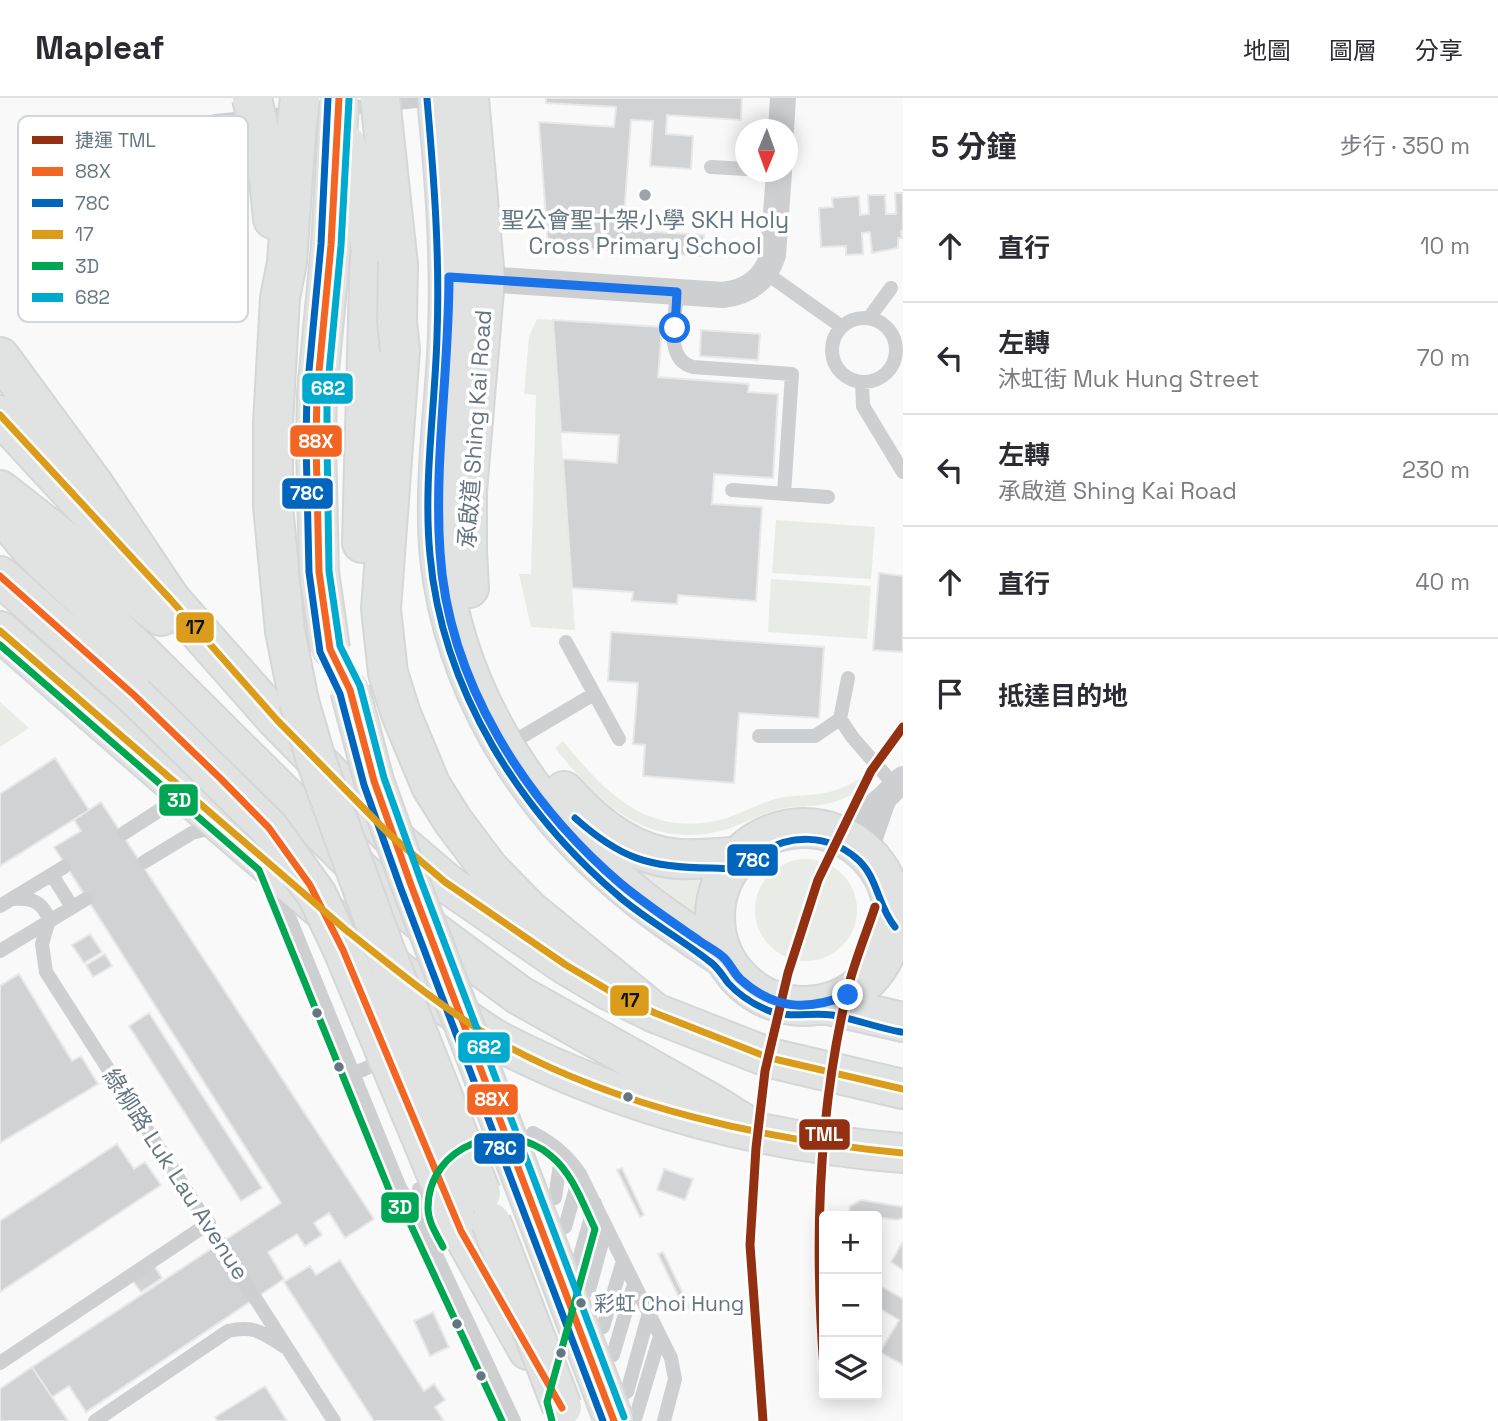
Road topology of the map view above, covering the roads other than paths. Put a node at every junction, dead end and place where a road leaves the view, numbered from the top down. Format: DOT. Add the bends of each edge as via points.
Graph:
graph roads {
  1 [pos="253,98"];
  2 [pos="300,98"];
  3 [pos="380,98"];
  4 [pos="437,98"];
  5 [pos="469,98"];
  6 [pos="783,98"];
  7 [pos="337,99"];
  8 [pos="248,118"];
  9 [pos="782,119"];
  10 [pos="712,167"];
  11 [pos="735,168"];
  12 [pos="778,182"];
  13 [pos="765,273"];
  14 [pos="467,278"];
  15 [pos="891,288"];
  16 [pos="677,292"];
  17 [pos="280,298"];
  18 [pos="869,318"];
  19 [pos="842,327"];
  20 [pos="0,357"];
  21 [pos="862,382"];
  22 [pos="0,415"];
  23 [pos="903,472"];
  24 [pos="0,490"];
  25 [pos="732,490"];
  26 [pos="784,494"];
  27 [pos="828,497"];
  28 [pos="0,512"];
  29 [pos="0,576"];
  30 [pos="171,600"];
  31 [pos="0,631"];
  32 [pos="566,642"];
  33 [pos="232,668"];
  34 [pos="848,678"];
  35 [pos="350,691"];
  36 [pos="594,694"];
  37 [pos="840,719"];
  38 [pos="523,736"];
  39 [pos="759,736"];
  40 [pos="619,739"];
  41 [pos="169,777"];
  42 [pos="894,788"];
  43 [pos="223,825"];
  44 [pos="124,833"];
  45 [pos="852,844"];
  46 [pos="739,857"];
  47 [pos="144,862"];
  48 [pos="268,864"];
  49 [pos="86,899"];
  50 [pos="5,903"];
  51 [pos="72,907"];
  52 [pos="898,916"];
  53 [pos="49,920"];
  54 [pos="0,951"];
  55 [pos="724,958"];
  56 [pos="824,1004"];
  57 [pos="655,1013"];
  58 [pos="903,1022"];
  59 [pos="393,1057"];
  60 [pos="353,1074"];
  61 [pos="903,1089"];
  62 [pos="757,1132"];
  63 [pos="533,1133"];
  64 [pos="558,1149"];
  65 [pos="903,1153"];
  66 [pos="580,1174"];
  67 [pos="419,1189"];
  68 [pos="555,1198"];
  69 [pos="594,1203"];
  70 [pos="418,1216"];
  71 [pos="209,1223"];
  72 [pos="565,1227"];
  73 [pos="606,1227"];
  74 [pos="623,1261"];
  75 [pos="578,1263"];
  76 [pos="634,1284"];
  77 [pos="589,1290"];
  78 [pos="649,1313"];
  79 [pos="603,1327"];
  80 [pos="660,1336"];
  81 [pos="289,1350"];
  82 [pos="613,1355"];
  83 [pos="0,1363"];
  84 [pos="626,1409"];
  85 [pos="565,1414"];
  86 [pos="95,1421"];
  87 [pos="334,1421"];
  88 [pos="514,1421"];
  89 [pos="664,1421"];
  1 -- 17 [label="main road, bridge" via="269,179"];
  2 -- 17 [label="main road, bridge"];
  3 -- 57 [label="main road, bridge" via="398,265 400,350 381,609 393,693 431,786 506,888"];
  4 -- 8 [label="lane"];
  4 -- 14 [label="main road, 承啟道 Shing Kai Road" via="446,197"];
  5 -- 14 [label="main road, 承啟道 Shing Kai Road"];
  6 -- 9 [label="street"];
  7 -- 35 [label="main road, bridge" via="331,245 317,393 316,490 319,572 330,649"];
  7 -- 35 [label="main road, bridge" via="363,144 370,244 363,472 365,650"];
  10 -- 11 [label="lane"];
  12 -- 13 [label="street" via="773,255"];
  13 -- 16 [label="street" via="751,287 733,294"];
  13 -- 19 [label="lane"];
  14 -- 16 [label="street"];
  14 -- 38 [label="main road, 承啟道 Shing Kai Road" via="468,581 489,670"];
  14 -- 55 [label="main road, 承啟道 Shing Kai Road" via="448,332 440,554 455,635 478,696 521,772 577,841 641,900"];
  15 -- 18 [label="lane"];
  16 -- 26 [label="lane" via="674,350 681,362 693,367 792,374"];
  17 -- 85 [label="main road, bridge" via="273,506 279,591 299,701 384,947"];
  18 -- 19 [label="lane"];
  18 -- 21 [label="lane" via="891,332 896,356 884,375"];
  19 -- 21 [label="lane" via="832,345 832,356 843,374"];
  20 -- 30 [label="main road"];
  21 -- 23 [label="lane" via="863,406"];
  22 -- 30 [label="main road"];
  24 -- 33 [label="main road"];
  25 -- 26 [label="lane"];
  26 -- 27 [label="lane"];
  28 -- 62 [label="main road" via="32,550 364,874 519,995"];
  29 -- 85 [label="main road, bridge" via="221,779 269,828 310,885 343,950 461,1231"];
  30 -- 33 [label="main road"];
  31 -- 41 [label="main road"];
  32 -- 36 [label="lane"];
  33 -- 57 [label="main road" via="333,779 445,882 566,965"];
  34 -- 37 [label="lane"];
  35 -- 84 [label="main road, bridge" via="374,781 411,885"];
  36 -- 38 [label="lane"];
  36 -- 40 [label="lane"];
  37 -- 39 [label="lane" via="816,736"];
  37 -- 42 [label="lane"];
  38 -- 46 [label="main road, 承啟道 Shing Kai Road" via="572,800 625,844 679,859"];
  41 -- 43 [label="main road"];
  41 -- 44 [label="lane" via="163,808"];
  42 -- 45 [label="street"];
  43 -- 47 [label="lane" via="192,833"];
  43 -- 48 [label="main road"];
  45 -- 46 [label="main road" via="813,828 786,829 768,835"];
  45 -- 52 [label="main road" via="879,869"];
  46 -- 55 [label="main road" via="726,874 714,916"];
  48 -- 60 [label="lane"];
  48 -- 62 [label="main road" via="400,974 499,1041 570,1076"];
  49 -- 51 [label="lane"];
  50 -- 51 [label="lane" via="58,871"];
  50 -- 53 [label="lane" via="36,901"];
  51 -- 53 [label="lane"];
  52 -- 56 [label="main road" via="883,960 868,980 848,995"];
  53 -- 54 [label="lane"];
  53 -- 71 [label="lane, 綠柳路 Luk Lau Avenue" via="42,944 46,972"];
  55 -- 56 [label="main road" via="755,992 800,1006"];
  56 -- 58 [label="main road"];
  57 -- 61 [label="main road" via="770,1058"];
  59 -- 60 [label="lane"];
  60 -- 70 [label="lane" via="400,1188"];
  62 -- 65 [label="main road"];
  63 -- 64 [label="lane"];
  64 -- 66 [label="lane"];
  64 -- 68 [label="lane"];
  66 -- 69 [label="lane"];
  66 -- 72 [label="lane"];
  67 -- 70 [label="lane"];
  69 -- 73 [label="lane"];
  69 -- 75 [label="lane"];
  70 -- 88 [label="lane"];
  71 -- 81 [label="lane, 綠柳路 Luk Lau Avenue"];
  71 -- 83 [label="lane"];
  73 -- 74 [label="lane"];
  73 -- 77 [label="lane"];
  74 -- 76 [label="lane"];
  74 -- 79 [label="lane"];
  76 -- 78 [label="lane"];
  76 -- 82 [label="lane"];
  78 -- 80 [label="lane"];
  78 -- 84 [label="lane"];
  80 -- 84 [label="lane"];
  80 -- 89 [label="lane" via="675,1379"];
  81 -- 86 [label="lane" via="246,1328 228,1331"];
  81 -- 87 [label="lane, 綠柳路 Luk Lau Avenue"];
}
